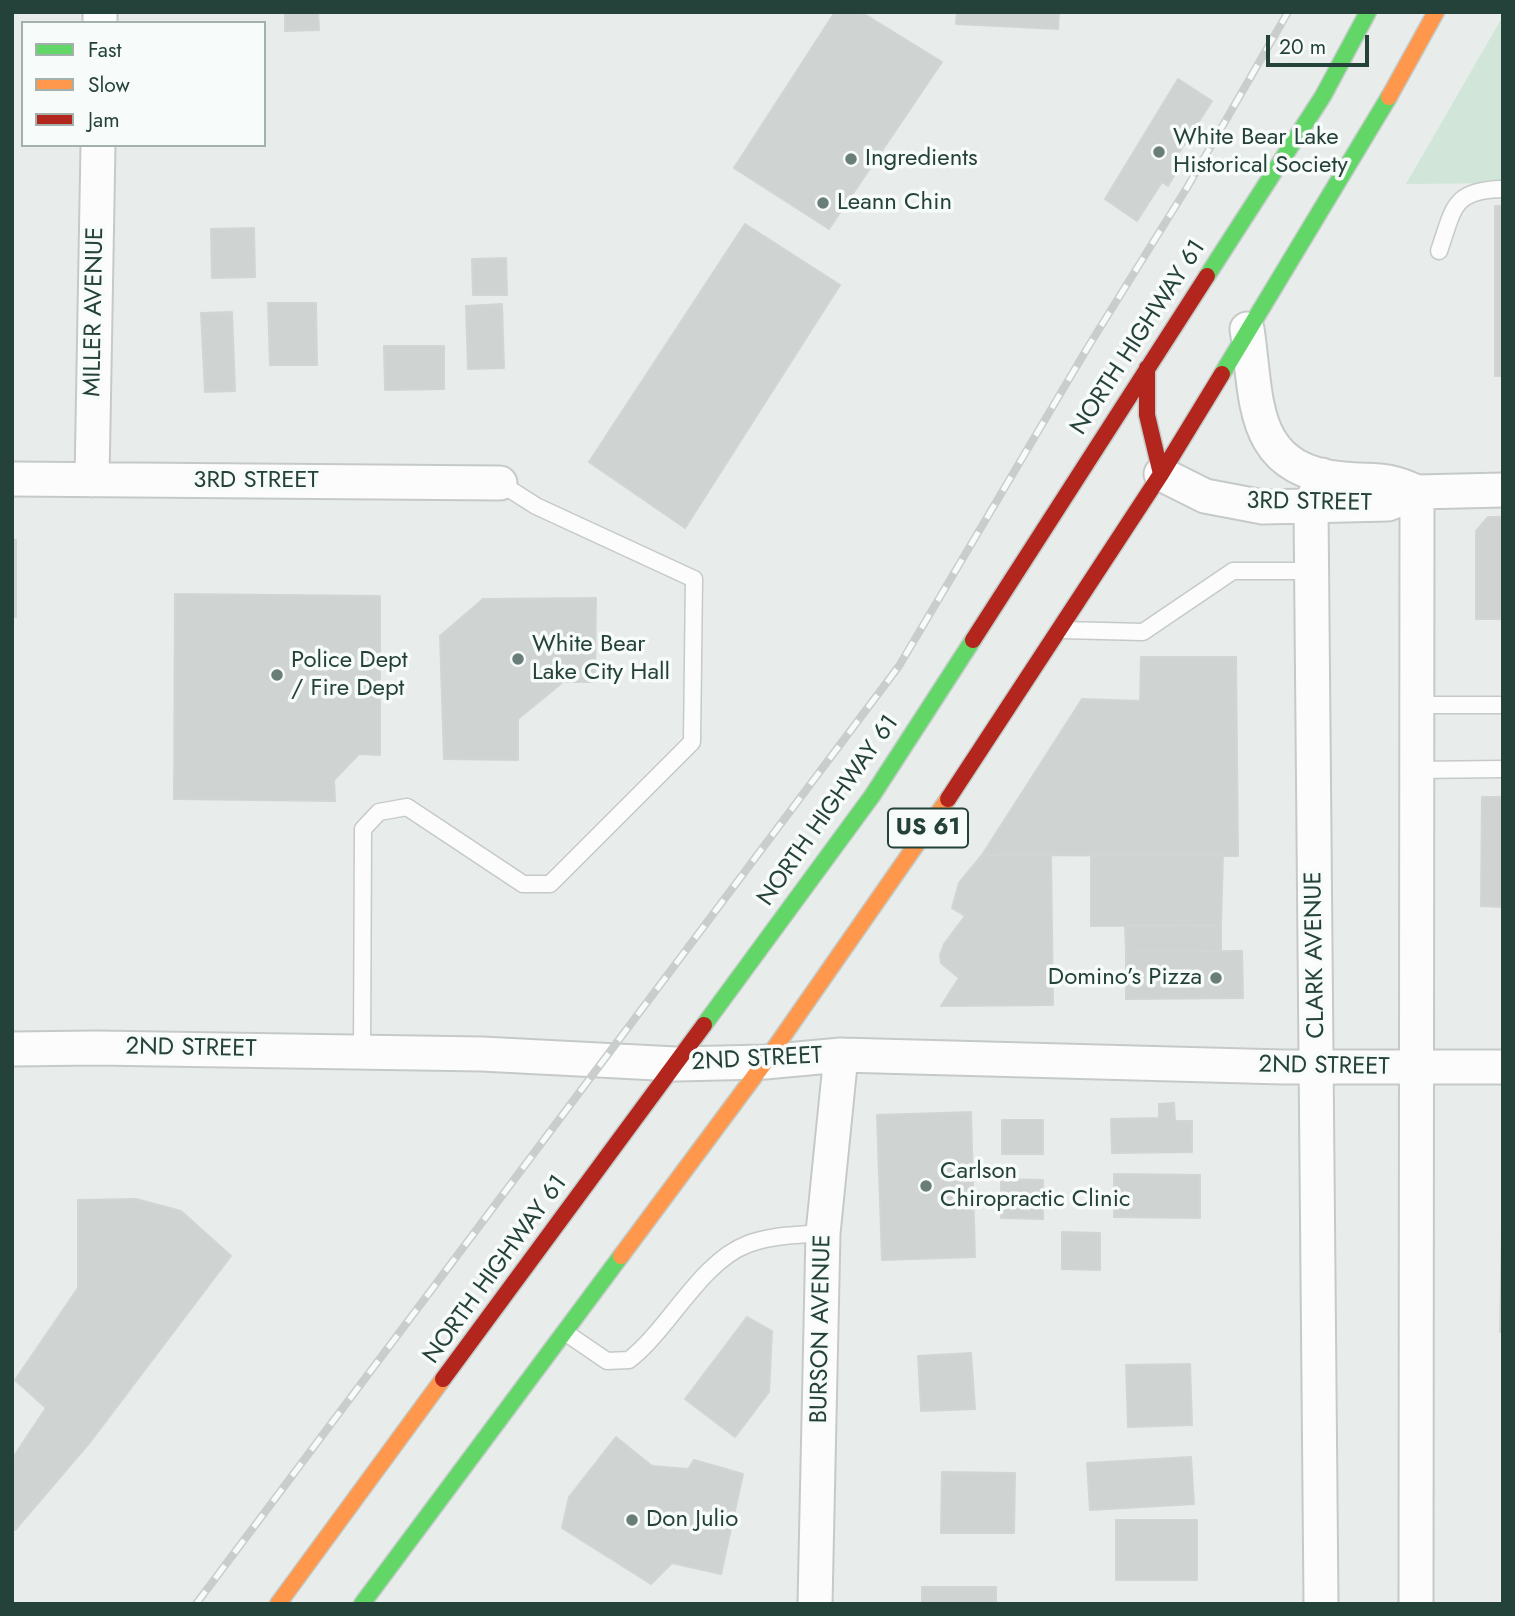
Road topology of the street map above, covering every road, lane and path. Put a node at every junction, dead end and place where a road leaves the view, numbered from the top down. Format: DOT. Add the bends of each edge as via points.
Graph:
graph roads {
  1 [pos="1346,12"];
  2 [pos="1368,12"];
  3 [pos="1436,12"];
  4 [pos="1351,43"];
  5 [pos="98,147"];
  6 [pos="1503,189"];
  7 [pos="1439,251"];
  8 [pos="1247,329"];
  9 [pos="1147,368"];
  10 [pos="1161,474"];
  11 [pos="1322,475"];
  12 [pos="12,479"];
  13 [pos="92,480"];
  14 [pos="500,483"];
  15 [pos="1503,490"];
  16 [pos="1417,492"];
  17 [pos="1311,507"];
  18 [pos="1312,571"];
  19 [pos="1060,630"];
  20 [pos="1415,705"];
  21 [pos="1503,705"];
  22 [pos="1503,769"];
  23 [pos="1415,770"];
  24 [pos="12,1049"];
  25 [pos="362,1052"];
  26 [pos="841,1055"];
  27 [pos="765,1062"];
  28 [pos="676,1064"];
  29 [pos="1503,1067"];
  30 [pos="1318,1068"];
  31 [pos="1416,1068"];
  32 [pos="823,1233"];
  33 [pos="566,1333"];
  34 [pos="278,1604"];
  35 [pos="362,1604"];
  36 [pos="815,1604"];
  37 [pos="1321,1604"];
  38 [pos="1416,1604"];
  1 -- 4 [label="main road"];
  2 -- 4 [label="main road, NORTH HIGHWAY 61 / US 61"];
  3 -- 8 [label="main road, US 61"];
  4 -- 9 [label="main road, NORTH HIGHWAY 61 / US 61" via="1323,96"];
  5 -- 13 [label="street, MILLER AVENUE"];
  6 -- 7 [label="lane" via="1470,191 1455,205"];
  8 -- 10 [label="main road, US 61"];
  8 -- 11 [label="street, 3RD STREET" via="1254,398 1264,433 1286,459"];
  9 -- 10 [label="main road" via="1147,415"];
  9 -- 28 [label="main road, NORTH HIGHWAY 61 / US 61" via="872,796"];
  10 -- 17 [label="street, 3RD STREET" via="1205,496 1263,507"];
  10 -- 19 [label="main road, US 61"];
  11 -- 16 [label="street, 3RD STREET" via="1390,480"];
  11 -- 17 [label="street, CLARK AVENUE"];
  12 -- 13 [label="street, 3RD STREET"];
  13 -- 14 [label="street, 3RD STREET"];
  14 -- 25 [label="lane" via="536,506 694,579 692,742 550,884 523,884 407,807 379,812 363,829"];
  15 -- 16 [label="street, 3RD STREET"];
  16 -- 17 [label="street, 3RD STREET" via="1388,505"];
  16 -- 20 [label="street"];
  17 -- 18 [label="street, CLARK AVENUE"];
  18 -- 19 [label="lane" via="1233,571 1143,632"];
  18 -- 30 [label="street, CLARK AVENUE"];
  19 -- 27 [label="main road, US 61"];
  20 -- 21 [label="lane"];
  20 -- 23 [label="street"];
  22 -- 23 [label="lane"];
  23 -- 31 [label="street"];
  24 -- 25 [label="street, 2ND STREET"];
  25 -- 28 [label="street, 2ND STREET"];
  26 -- 27 [label="street, 2ND STREET"];
  26 -- 30 [label="street, 2ND STREET"];
  26 -- 32 [label="street, BURSON AVENUE"];
  27 -- 28 [label="street, 2ND STREET"];
  27 -- 33 [label="main road, US 61"];
  28 -- 34 [label="main road, NORTH HIGHWAY 61 / US 61"];
  29 -- 31 [label="street, 2ND STREET"];
  30 -- 31 [label="street, 2ND STREET"];
  30 -- 37 [label="street, CLARK AVENUE"];
  31 -- 38 [label="street"];
  32 -- 33 [label="lane" via="776,1236 747,1244 722,1259 629,1360 607,1361"];
  32 -- 36 [label="street, BURSON AVENUE"];
  33 -- 35 [label="main road, US 61"];
}
